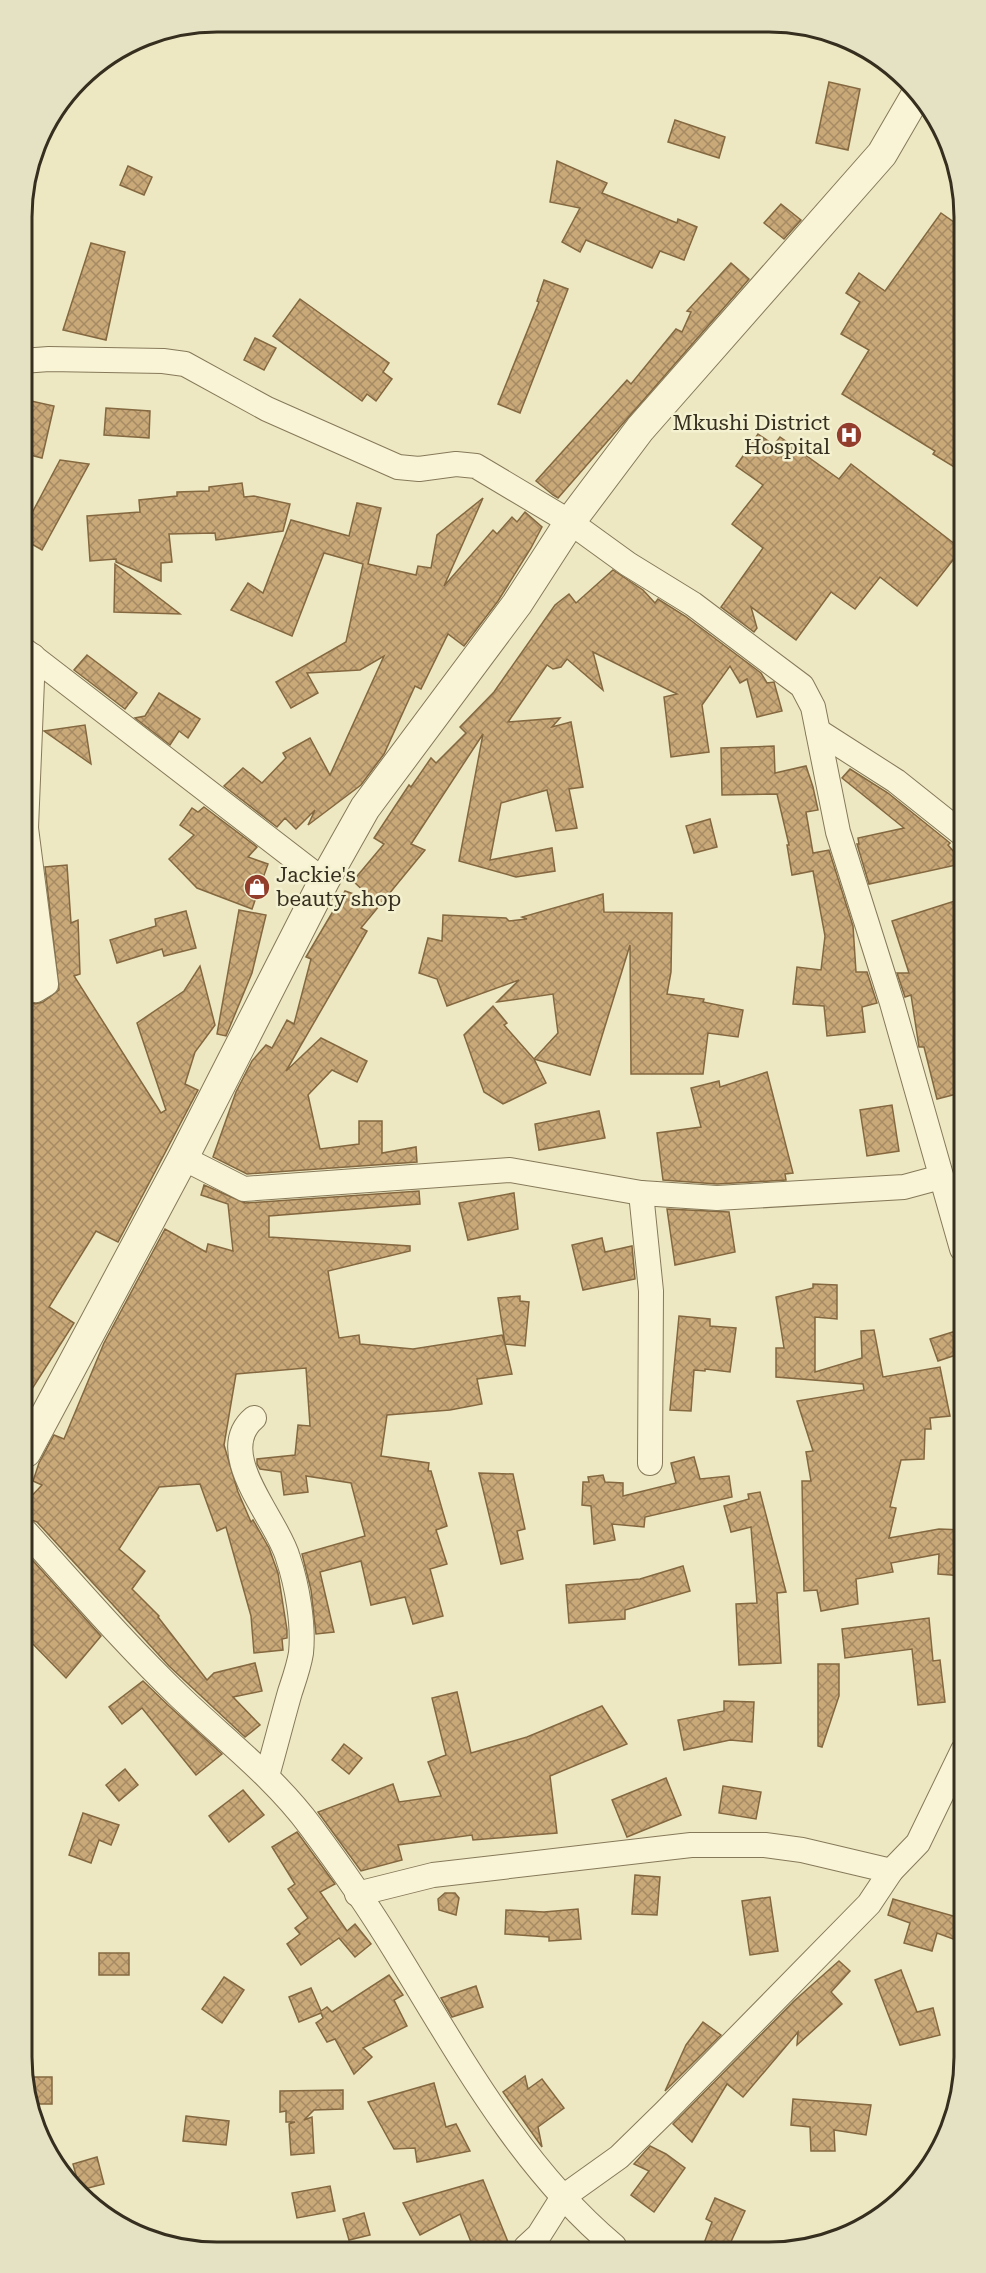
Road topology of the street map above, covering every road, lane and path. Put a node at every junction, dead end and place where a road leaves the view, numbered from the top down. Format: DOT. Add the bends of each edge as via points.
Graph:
graph roads {
  1 [pos="913,101"];
  2 [pos="32,361"];
  3 [pos="570,522"];
  4 [pos="32,656"];
  5 [pos="818,731"];
  6 [pos="954,827"];
  7 [pos="32,866"];
  8 [pos="324,881"];
  9 [pos="32,987"];
  10 [pos="183,1158"];
  11 [pos="941,1177"];
  12 [pos="640,1193"];
  13 [pos="954,1222"];
  14 [pos="254,1418"];
  15 [pos="31,1442"];
  16 [pos="650,1463"];
  17 [pos="31,1538"];
  18 [pos="954,1775"];
  19 [pos="267,1776"];
  20 [pos="891,1871"];
  21 [pos="357,1894"];
  22 [pos="563,2197"];
  23 [pos="531,2242"];
  24 [pos="610,2242"];
  1 -- 3 [label="street" via="882,154 640,429"];
  2 -- 3 [label="street" via="185,364 277,414 398,467 476,466"];
  3 -- 5 [label="street" via="693,604 802,686 813,707"];
  3 -- 8 [label="street" via="517,604 365,808"];
  4 -- 8 [label="street"];
  5 -- 6 [label="street" via="896,781"];
  5 -- 11 [label="street" via="838,832"];
  7 -- 9 [label="street" via="46,984 36,990"];
  8 -- 10 [label="street"];
  10 -- 12 [label="street" via="244,1189 510,1170"];
  10 -- 15 [label="street"];
  11 -- 12 [label="street" via="904,1187 717,1198"];
  11 -- 13 [label="street"];
  12 -- 16 [label="street" via="651,1291"];
  14 -- 19 [label="street" via="245,1425 240,1438 243,1468 288,1556 301,1652"];
  17 -- 19 [label="street" via="170,1687"];
  18 -- 20 [label="street" via="918,1843"];
  19 -- 21 [label="street" via="310,1826"];
  20 -- 21 [label="street" via="765,1845 691,1845 433,1875"];
  20 -- 22 [label="street" via="869,1904 732,2046 619,2157"];
  21 -- 22 [label="street" via="464,2065 509,2131"];
  22 -- 23 [label="street"];
  22 -- 24 [label="street"];
}
